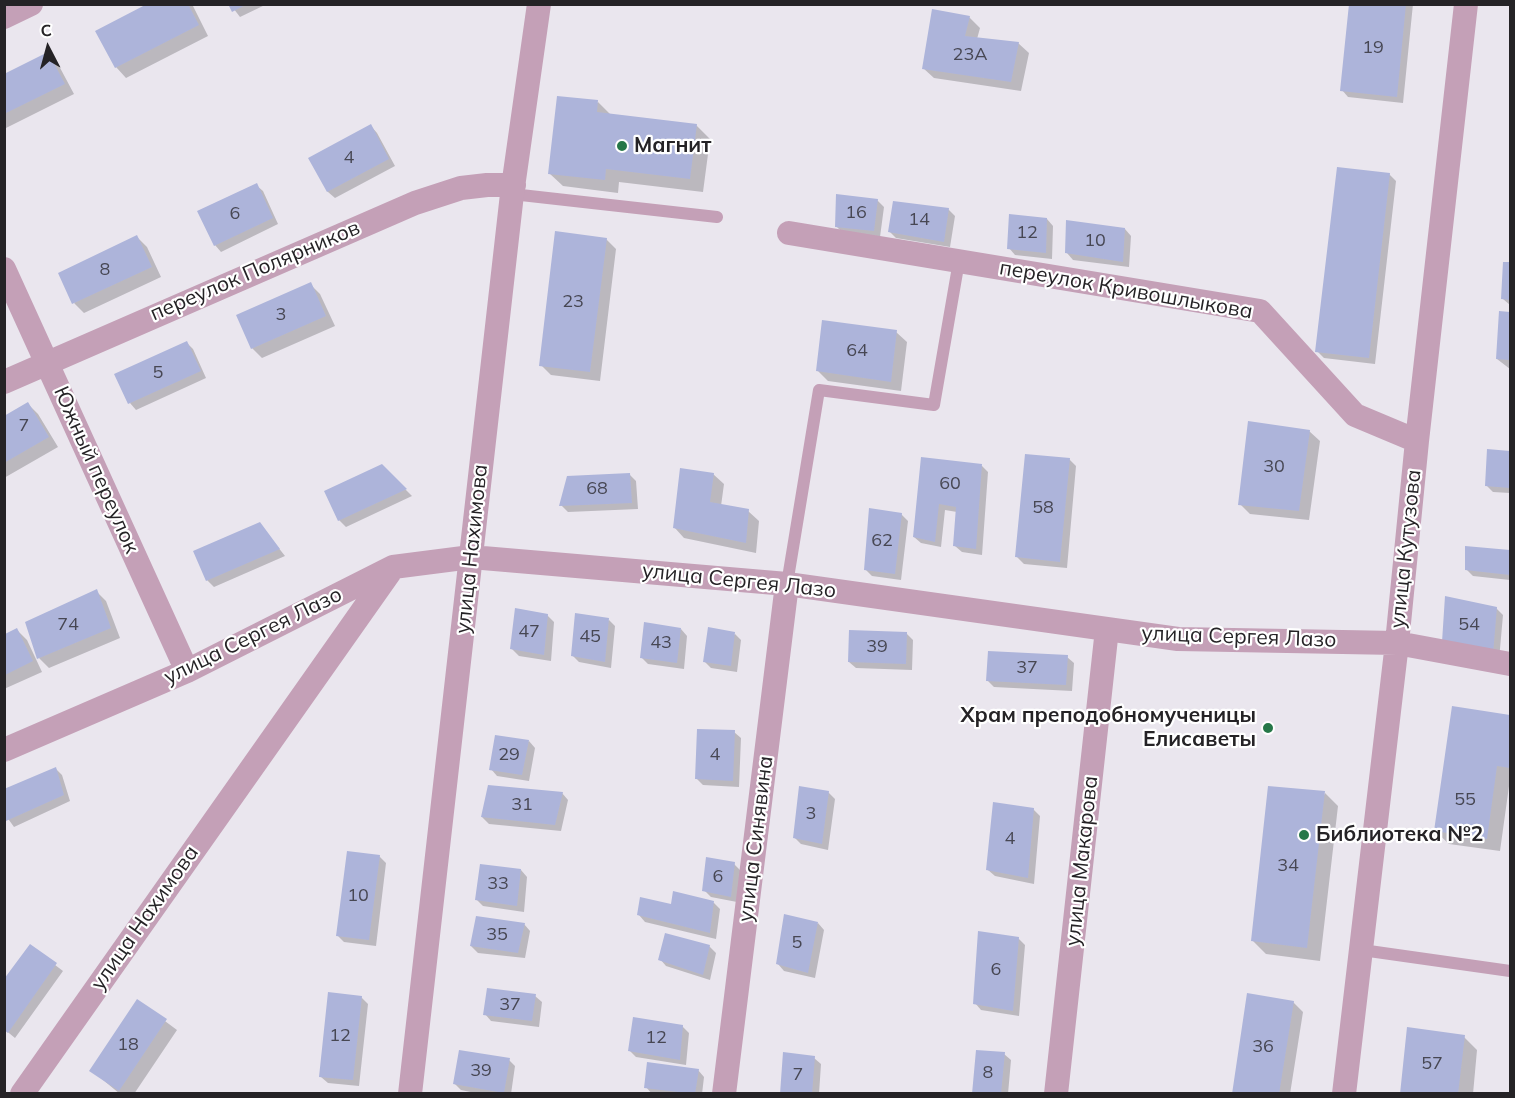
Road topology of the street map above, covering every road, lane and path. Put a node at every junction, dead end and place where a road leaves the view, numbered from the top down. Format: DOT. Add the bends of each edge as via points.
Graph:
graph roads {
  1 [pos="31,4"];
  2 [pos="539,4"];
  3 [pos="1466,4"];
  4 [pos="4,17"];
  5 [pos="513,190"];
  6 [pos="717,217"];
  7 [pos="789,233"];
  8 [pos="959,261"];
  9 [pos="4,269"];
  10 [pos="46,362"];
  11 [pos="4,382"];
  12 [pos="1417,441"];
  13 [pos="471,557"];
  14 [pos="393,567"];
  15 [pos="787,584"];
  16 [pos="1107,629"];
  17 [pos="1397,643"];
  18 [pos="1510,664"];
  19 [pos="187,671"];
  20 [pos="4,750"];
  21 [pos="1362,950"];
  22 [pos="1510,971"];
  23 [pos="22,1094"];
  24 [pos="410,1094"];
  25 [pos="724,1094"];
  26 [pos="1056,1094"];
  27 [pos="1344,1094"];
  1 -- 4 [label="street"];
  2 -- 5 [label="street, улица Нахимова"];
  3 -- 12 [label="street, улица Кутузова"];
  5 -- 6 [label="lane"];
  5 -- 10 [label="street, переулок Полярников" via="488,185 461,188 415,203"];
  5 -- 13 [label="street, улица Нахимова"];
  7 -- 8 [label="street, переулок Кривошлыкова"];
  8 -- 12 [label="street, переулок Кривошлыкова" via="1260,311 1354,415"];
  8 -- 15 [label="lane" via="934,405 819,390"];
  9 -- 10 [label="street, Южный переулок"];
  10 -- 11 [label="street, переулок Полярников"];
  10 -- 19 [label="street, Южный переулок"];
  12 -- 17 [label="street, улица Кутузова"];
  13 -- 14 [label="street, улица Сергея Лазо"];
  13 -- 15 [label="street, улица Сергея Лазо"];
  13 -- 24 [label="street, улица Нахимова"];
  14 -- 19 [label="street, улица Сергея Лазо"];
  14 -- 23 [label="street, улица Нахимова"];
  15 -- 16 [label="street, улица Сергея Лазо"];
  15 -- 25 [label="street, улица Синявина"];
  16 -- 17 [label="street, улица Сергея Лазо" via="1178,639"];
  16 -- 26 [label="street, улица Макарова"];
  17 -- 18 [label="street, улица Сергея Лазо"];
  17 -- 21 [label="street, улица Кутузова"];
  19 -- 20 [label="street, улица Сергея Лазо"];
  21 -- 22 [label="lane"];
  21 -- 27 [label="street, улица Кутузова"];
}
